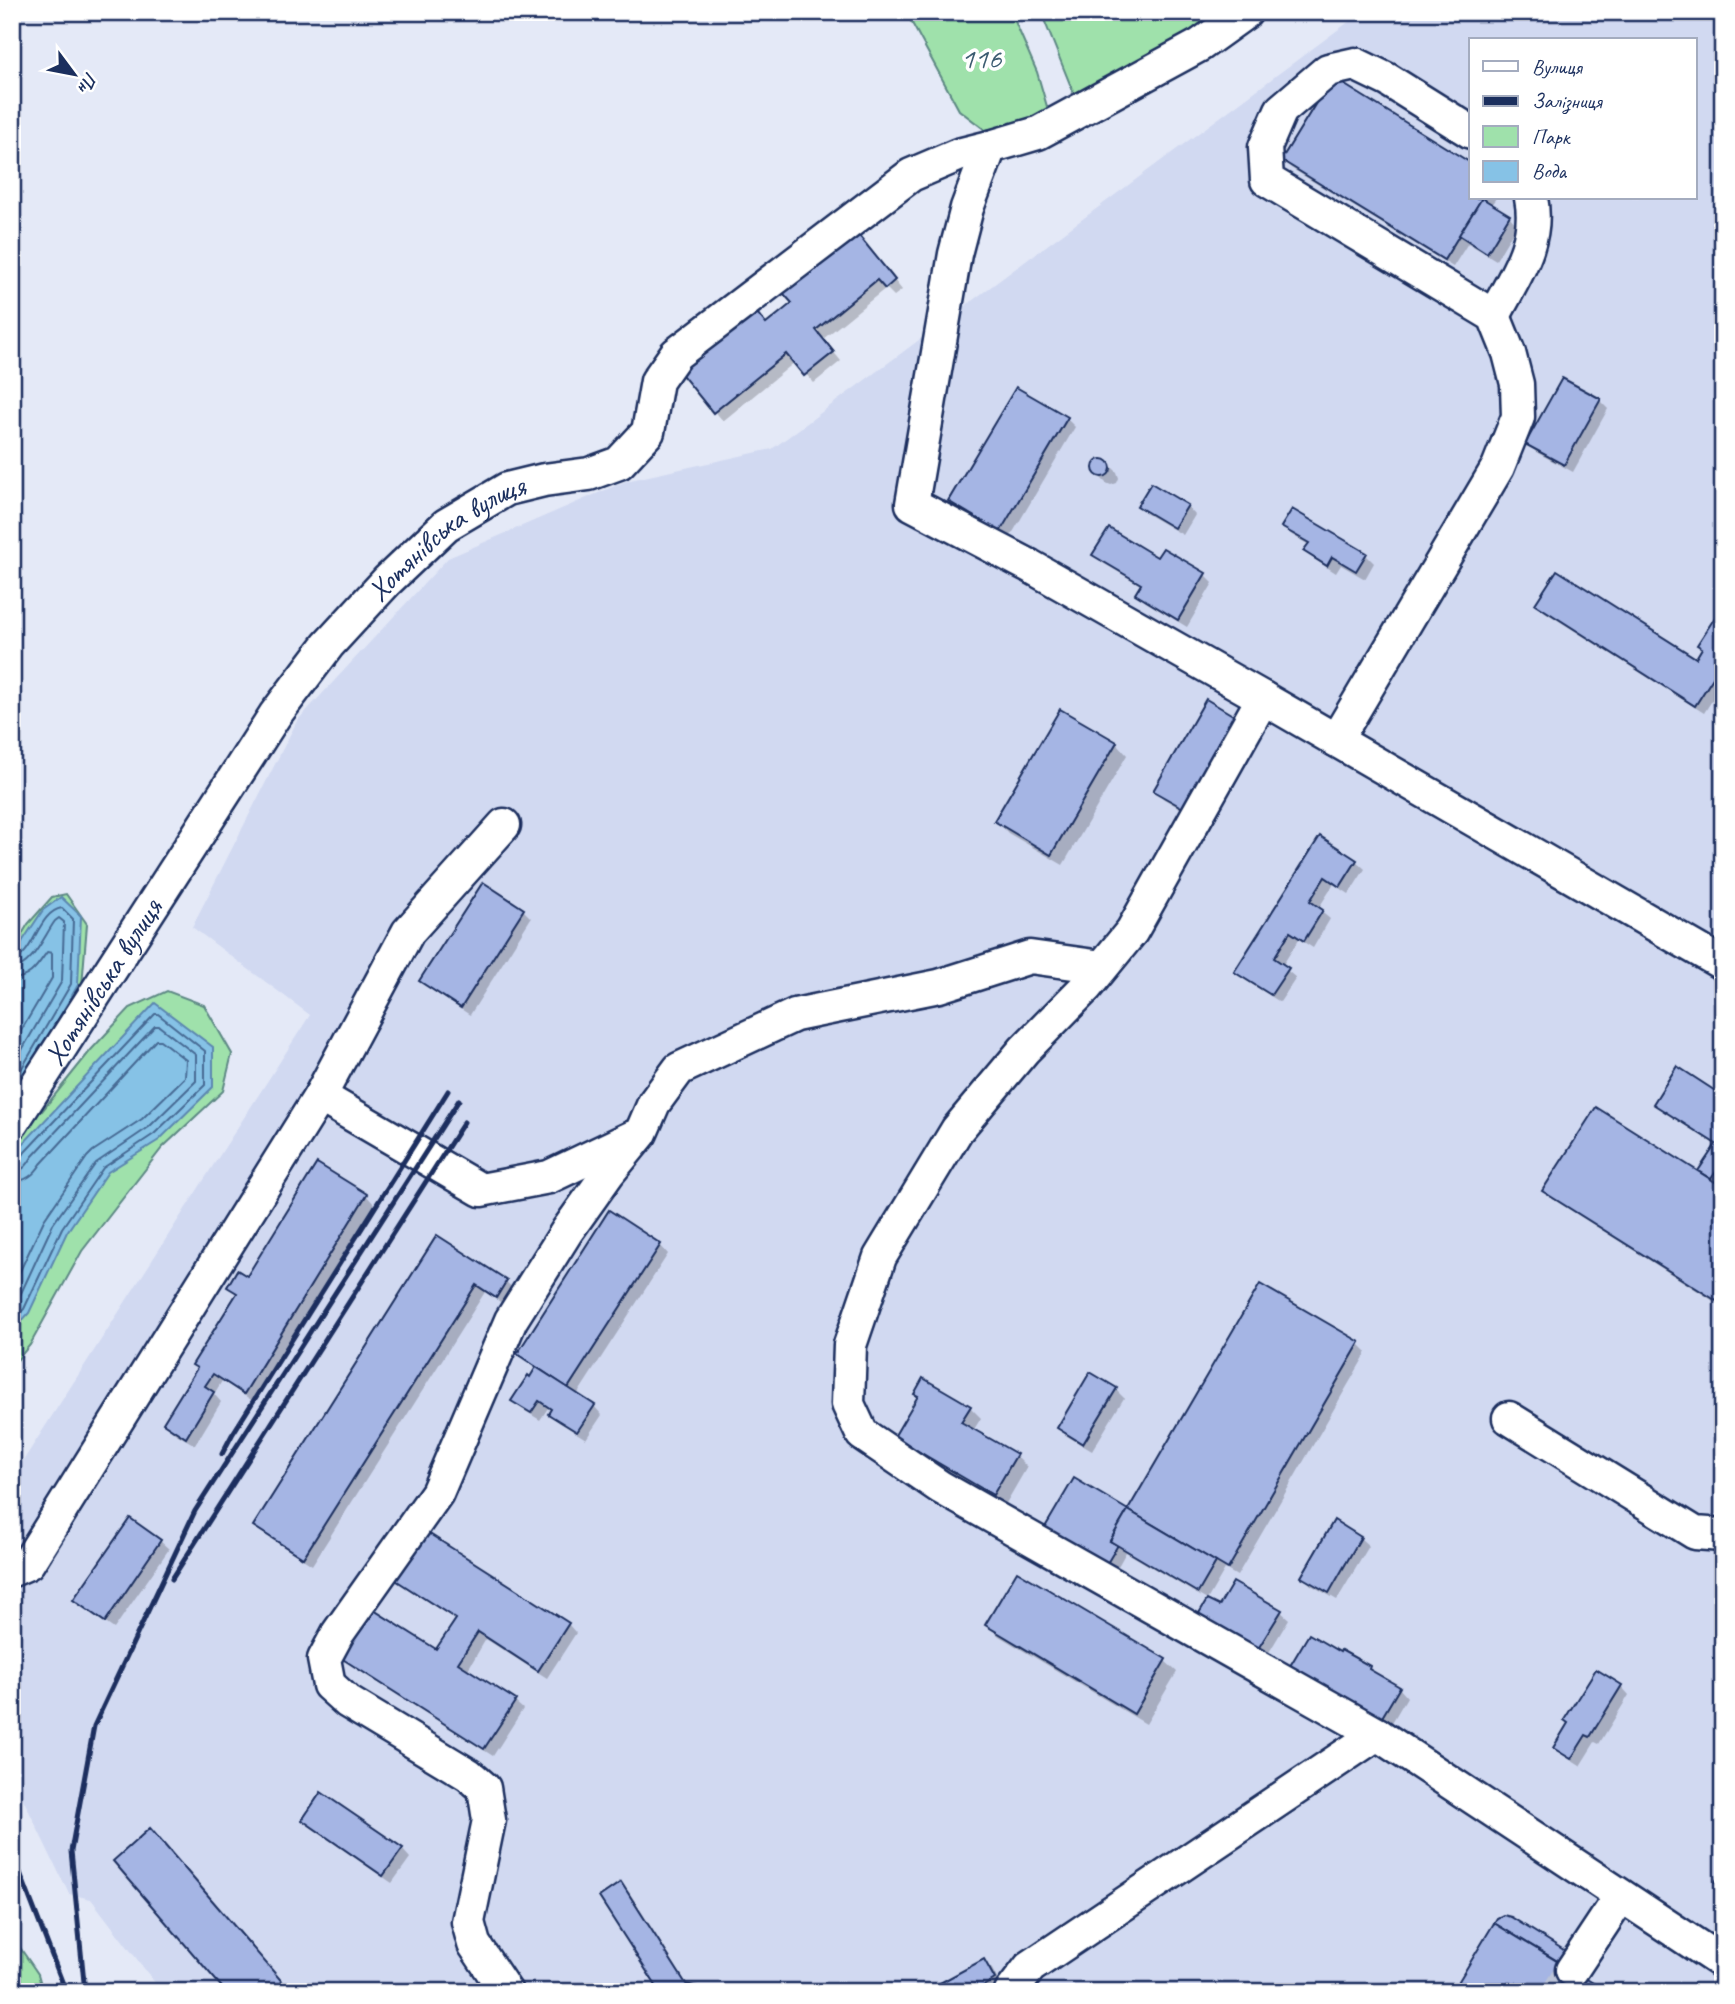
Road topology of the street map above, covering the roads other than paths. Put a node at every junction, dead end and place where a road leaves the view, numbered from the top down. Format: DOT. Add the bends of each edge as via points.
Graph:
graph roads {
  1 [pos="1246,12"];
  2 [pos="1469,131"];
  3 [pos="990,147"];
  4 [pos="1531,200"];
  5 [pos="1494,316"];
  6 [pos="1264,698"];
  7 [pos="1336,740"];
  8 [pos="503,825"];
  9 [pos="1723,964"];
  10 [pos="1102,967"];
  11 [pos="320,1096"];
  12 [pos="12,1123"];
  13 [pos="641,1133"];
  14 [pos="1509,1418"];
  15 [pos="1723,1535"];
  16 [pos="12,1570"];
  17 [pos="1377,1734"];
  18 [pos="1621,1896"];
  19 [pos="1723,1963"];
  20 [pos="1572,1970"];
  21 [pos="506,1992"];
  22 [pos="1011,1992"];
  1 -- 3 [label="lane, Хотянівська вулиця" via="1200,45 1038,133"];
  2 -- 5 [label="lane" via="1355,64 1328,70 1280,110 1265,147 1267,180"];
  3 -- 6 [label="lane" via="955,254 912,504"];
  3 -- 12 [label="lane, Хотянівська вулиця" via="911,175 676,354 657,382 648,432 619,463 589,474 507,489 446,525 387,581 328,645 275,715"];
  4 -- 5 [label="lane" via="1530,244"];
  5 -- 7 [label="lane" via="1517,384 1518,417 1499,467"];
  6 -- 7 [label="lane"];
  6 -- 10 [label="lane" via="1132,931"];
  7 -- 9 [label="lane"];
  8 -- 11 [label="lane" via="408,932"];
  10 -- 13 [label="lane" via="1030,957 939,986 795,1015 679,1069 654,1103"];
  10 -- 17 [label="lane" via="957,1130 880,1257 849,1345 848,1404 862,1434 940,1487"];
  11 -- 13 [label="lane" via="481,1190 550,1177"];
  11 -- 16 [label="lane" via="28,1563"];
  13 -- 21 [label="lane" via="609,1172 511,1320 436,1493 324,1659 329,1685 348,1702 484,1788 489,1820 468,1922 474,1944"];
  14 -- 15 [label="lane" via="1695,1533"];
  17 -- 18 [label="lane"];
  17 -- 22 [label="lane" via="1030,1967"];
  18 -- 19 [label="lane"];
  18 -- 20 [label="lane"];
}
